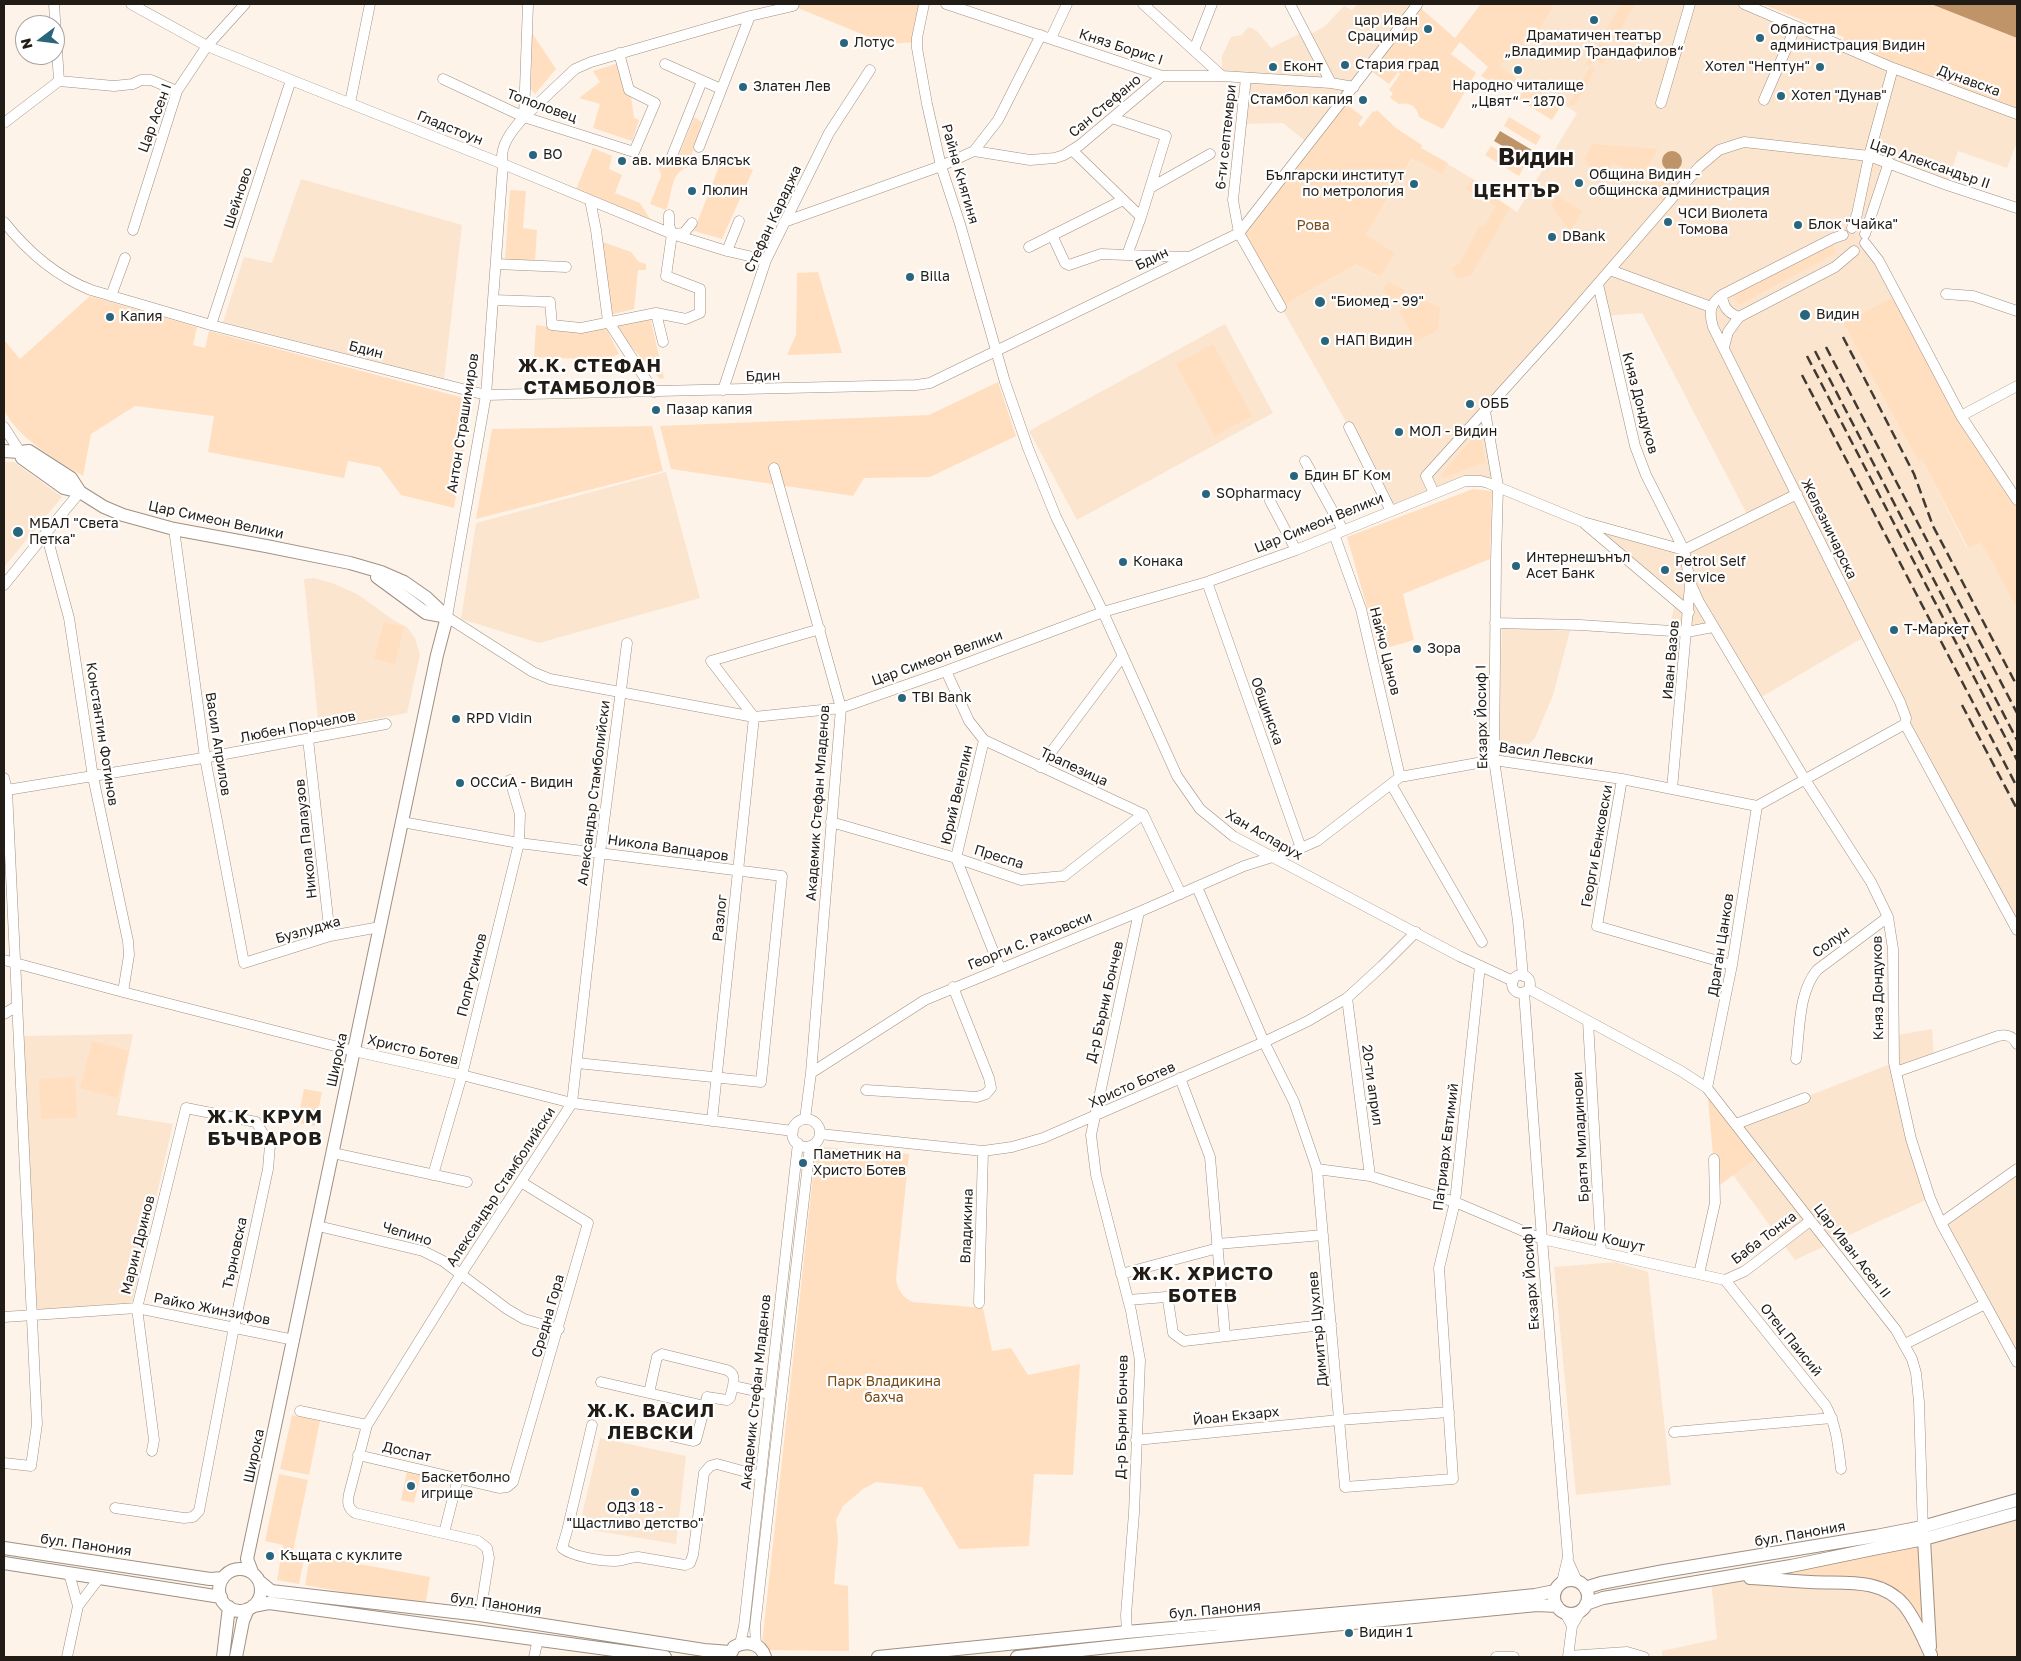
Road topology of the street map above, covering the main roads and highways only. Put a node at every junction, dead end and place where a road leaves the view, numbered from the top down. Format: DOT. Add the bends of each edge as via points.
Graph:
graph roads {
  1 [pos="4,451"];
  2 [pos="447,618"];
  3 [pos="437,654"];
  4 [pos="2017,1500"];
  5 [pos="2017,1513"];
  6 [pos="1946,1527"];
  7 [pos="1923,1533"];
  8 [pos="4,1548"];
  9 [pos="247,1559"];
  10 [pos="4,1563"];
  11 [pos="234,1570"];
  12 [pos="256,1577"];
  13 [pos="1730,1577"];
  14 [pos="223,1578"];
  15 [pos="1581,1584"];
  16 [pos="1559,1587"];
  17 [pos="225,1602"];
  18 [pos="250,1608"];
  19 [pos="1583,1608"];
  20 [pos="1561,1610"];
  21 [pos="733,1651"];
  22 [pos="972,1652"];
  23 [pos="766,1654"];
  24 [pos="1931,1656"];
  25 [pos="223,1657"];
  26 [pos="236,1657"];
  27 [pos="664,1657"];
  28 [pos="878,1657"];
  29 [pos="1017,1657"];
  1 -- 2 [label="main road, Цар Симеон Велики" via="20,452 22,458 64,488 80,492 123,515 174,529 350,563 381,572 404,582 427,598"];
  2 -- 3 [label="main road, Антон Страшимиров"];
  3 -- 9 [label="main road, Широка"];
  4 -- 6 [label="main road, бул. Панония"];
  5 -- 6 [label="main road, бул. Панония"];
  6 -- 7 [label="main road, бул. Панония"];
  7 -- 13 [label="main road, бул. Панония"];
  7 -- 15 [label="main road, бул. Панония"];
  7 -- 24 [label="main road, Цар Иван Асен II"];
  8 -- 14 [label="main road, бул. Панония" via="210,1579"];
  9 -- 11 [label="main road"];
  9 -- 12 [label="main road"];
  10 -- 17 [label="main road" via="100,1577"];
  11 -- 12 [label="main road, бул. Панония" via="243,1569"];
  11 -- 14 [label="main road"];
  12 -- 18 [label="main road" via="261,1593"];
  12 -- 21 [label="main road, бул. Панония" via="271,1591 480,1616 694,1649"];
  13 -- 19 [label="main road, бул. Панония" via="1603,1598"];
  13 -- 24 [label="main road" via="1853,1582 1878,1588 1903,1604"];
  14 -- 17 [label="main road" via="220,1587"];
  15 -- 16 [label="main road, бул. Панония" via="1572,1580"];
  15 -- 19 [label="main road" via="1587,1593"];
  16 -- 20 [label="main road" via="1554,1602"];
  16 -- 22 [label="main road, бул. Панония" via="1529,1596 1127,1632"];
  17 -- 18 [label="main road" via="238,1610"];
  17 -- 25 [label="main road" via="229,1618"];
  18 -- 26 [label="main road" via="243,1621"];
  18 -- 27 [label="main road" via="269,1603"];
  19 -- 20 [label="main road, бул. Панония" via="1575,1614"];
  20 -- 29 [label="main road, бул. Панония" via="1537,1606"];
  21 -- 23 [label="main road, бул. Панония" via="748,1642"];
  22 -- 28 [label="main road, бул. Панония"];
}
